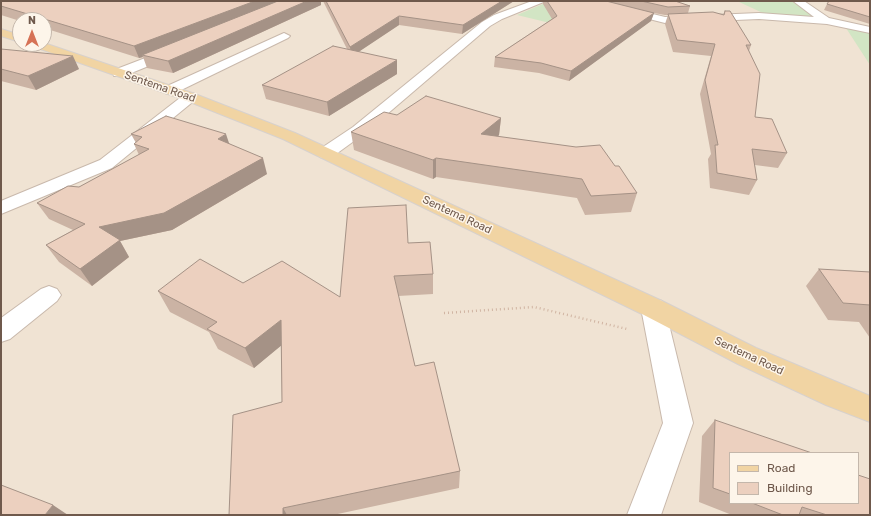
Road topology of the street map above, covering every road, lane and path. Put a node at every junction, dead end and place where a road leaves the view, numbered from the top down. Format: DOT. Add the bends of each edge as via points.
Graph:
graph roads {
  1 [pos="541,1"];
  2 [pos="589,1"];
  3 [pos="798,1"];
  4 [pos="741,7"];
  5 [pos="760,16"];
  6 [pos="827,21"];
  7 [pos="870,30"];
  8 [pos="1,32"];
  9 [pos="12,36"];
  10 [pos="284,36"];
  11 [pos="185,46"];
  12 [pos="52,50"];
  13 [pos="119,73"];
  14 [pos="170,90"];
  15 [pos="190,97"];
  16 [pos="326,153"];
  17 [pos="1,208"];
  18 [pos="49,296"];
  19 [pos="653,308"];
  20 [pos="444,313"];
  21 [pos="1,332"];
  22 [pos="659,336"];
  23 [pos="870,409"];
  24 [pos="644,515"];
  1 -- 16 [label="street" via="498,16 486,24 359,130"];
  2 -- 5 [label="street" via="666,20"];
  3 -- 6 [label="street"];
  4 -- 5 [label="street"];
  5 -- 6 [label="street"];
  6 -- 7 [label="street"];
  8 -- 9 [label="main road"];
  10 -- 14 [label="street"];
  11 -- 13 [label="street"];
  12 -- 13 [label="main road, Sentema Road"];
  13 -- 14 [label="main road, Sentema Road"];
  14 -- 15 [label="main road, Sentema Road"];
  15 -- 16 [label="main road, Sentema Road"];
  15 -- 17 [label="street" via="106,164"];
  16 -- 19 [label="main road, Sentema Road"];
  18 -- 21 [label="street"];
  19 -- 22 [label="street"];
  19 -- 23 [label="main road, Sentema Road" via="747,356"];
  20 -- 22 [label="path" via="534,307"];
  22 -- 24 [label="street" via="678,423"];
}
